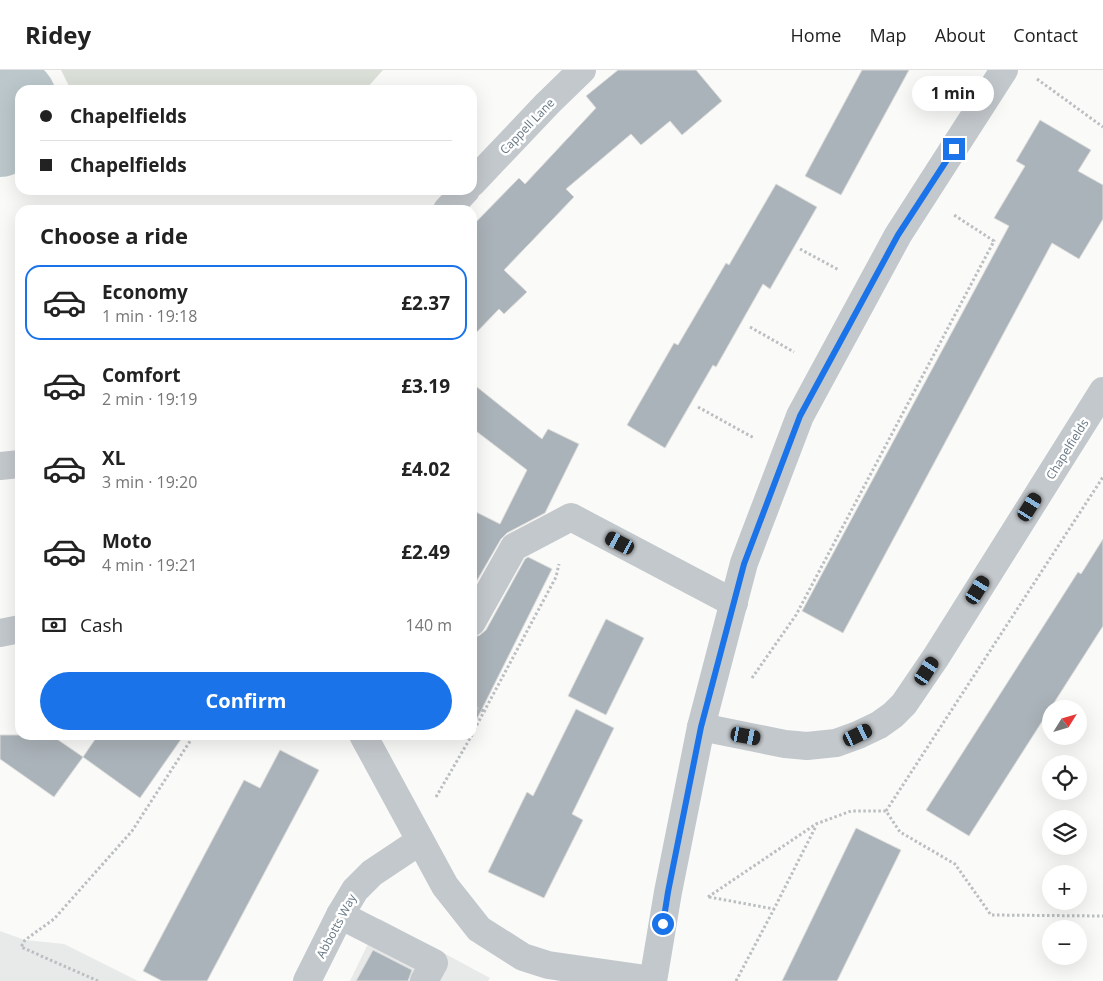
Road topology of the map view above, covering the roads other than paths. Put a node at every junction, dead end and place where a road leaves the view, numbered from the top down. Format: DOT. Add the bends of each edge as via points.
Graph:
graph roads {
  1 [pos="582,70"];
  2 [pos="1004,70"];
  3 [pos="477,178"];
  4 [pos="461,195"];
  5 [pos="452,205"];
  6 [pos="1103,391"];
  7 [pos="15,464"];
  8 [pos="0,466"];
  9 [pos="734,603"];
  10 [pos="477,613"];
  11 [pos="15,630"];
  12 [pos="0,633"];
  13 [pos="701,727"];
  14 [pos="366,740"];
  15 [pos="420,841"];
  16 [pos="340,915"];
  17 [pos="306,981"];
  18 [pos="424,981"];
  19 [pos="653,981"];
  1 -- 3 [label="street, Cappell Lane"];
  2 -- 9 [label="street" via="898,235 800,416 744,564"];
  4 -- 5 [label="street"];
  6 -- 13 [label="street, Chapelfields" via="931,664 893,715 858,735 836,743 808,746"];
  7 -- 8 [label="street"];
  9 -- 10 [label="street" via="571,518 514,547"];
  9 -- 13 [label="street"];
  11 -- 12 [label="street"];
  13 -- 19 [label="street"];
  14 -- 15 [label="street"];
  15 -- 16 [label="street, Abbotts Way" via="372,873 355,890"];
  15 -- 19 [label="street" via="462,909 479,929 499,943 523,957 548,965"];
  16 -- 17 [label="street, Abbotts Way"];
  16 -- 18 [label="street" via="434,963"];
}
